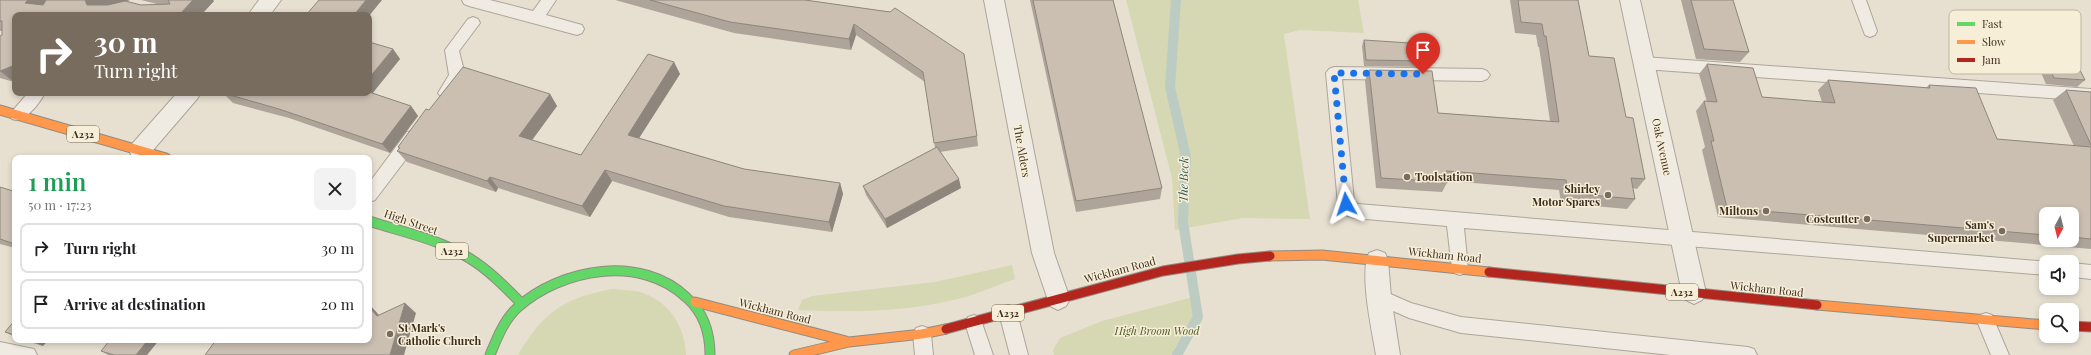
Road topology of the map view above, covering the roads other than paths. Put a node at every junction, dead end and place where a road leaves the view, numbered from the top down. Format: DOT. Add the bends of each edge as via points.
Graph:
graph roads {
  1 [pos="271,0"];
  2 [pos="469,0"];
  3 [pos="549,0"];
  4 [pos="994,0"];
  5 [pos="1630,0"];
  6 [pos="1859,0"];
  7 [pos="261,12"];
  8 [pos="536,18"];
  9 [pos="473,23"];
  10 [pos="577,29"];
  11 [pos="1870,31"];
  12 [pos="1644,63"];
  13 [pos="1482,75"];
  14 [pos="2091,95"];
  15 [pos="35,96"];
  16 [pos="187,96"];
  17 [pos="436,106"];
  18 [pos="0,110"];
  19 [pos="17,115"];
  20 [pos="422,125"];
  21 [pos="140,150"];
  22 [pos="156,155"];
  23 [pos="372,190"];
  24 [pos="1455,220"];
  25 [pos="372,222"];
  26 [pos="1683,240"];
  27 [pos="1377,260"];
  28 [pos="2039,267"];
  29 [pos="1460,268"];
  30 [pos="2079,271"];
  31 [pos="2091,272"];
  32 [pos="1694,293"];
  33 [pos="1379,297"];
  34 [pos="1058,300"];
  35 [pos="695,302"];
  36 [pos="522,304"];
  37 [pos="1008,313"];
  38 [pos="1986,321"];
  39 [pos="974,323"];
  40 [pos="2039,324"];
  41 [pos="2079,326"];
  42 [pos="2091,327"];
  43 [pos="922,334"];
  44 [pos="850,342"];
  45 [pos="0,350"];
  46 [pos="28,355"];
  47 [pos="490,355"];
  48 [pos="710,355"];
  49 [pos="794,355"];
  50 [pos="924,355"];
  51 [pos="984,355"];
  52 [pos="1019,355"];
  53 [pos="1388,355"];
  54 [pos="1748,355"];
  55 [pos="2000,355"];
  1 -- 7 [label="street"];
  2 -- 8 [label="lane"];
  3 -- 8 [label="lane"];
  4 -- 34 [label="street, The Alders" via="1043,253"];
  5 -- 12 [label="street, Oak Avenue"];
  6 -- 11 [label="lane"];
  8 -- 10 [label="lane"];
  9 -- 17 [label="lane" via="452,50 457,75"];
  12 -- 14 [label="lane"];
  12 -- 26 [label="street, Oak Avenue"];
  13 -- 24 [label="lane" via="1334,73 1346,204 1354,211"];
  15 -- 19 [label="lane"];
  16 -- 21 [label="street"];
  18 -- 19 [label="highway, A232"];
  19 -- 21 [label="highway, A232"];
  20 -- 23 [label="lane"];
  21 -- 22 [label="highway, A232"];
  24 -- 26 [label="lane"];
  24 -- 29 [label="lane"];
  25 -- 36 [label="highway, High Street / A232" via="462,255 504,286"];
  26 -- 28 [label="lane"];
  26 -- 32 [label="street, Oak Avenue"];
  27 -- 29 [label="highway, Wickham Road / A232"];
  27 -- 33 [label="street"];
  27 -- 34 [label="highway, Wickham Road / A232" via="1322,255 1285,255 1218,262 1127,279"];
  29 -- 32 [label="highway, Wickham Road / A232"];
  30 -- 31 [label="lane"];
  32 -- 38 [label="highway, Wickham Road / A232"];
  33 -- 53 [label="street"];
  33 -- 54 [label="lane" via="1409,310 1461,325"];
  34 -- 37 [label="highway, Wickham Road / A232"];
  35 -- 36 [label="highway" via="676,286 650,273 621,270 569,278"];
  35 -- 44 [label="highway, Wickham Road / A232"];
  35 -- 48 [label="highway" via="707,325"];
  36 -- 47 [label="highway" via="496,340"];
  37 -- 39 [label="highway, Wickham Road / A232"];
  37 -- 52 [label="lane"];
  38 -- 40 [label="highway, Wickham Road / A232"];
  38 -- 55 [label="lane"];
  39 -- 43 [label="highway, Wickham Road / A232"];
  39 -- 51 [label="lane"];
  41 -- 42 [label="highway"];
  43 -- 44 [label="highway, Wickham Road / A232"];
  43 -- 50 [label="lane"];
  44 -- 49 [label="highway, Wickham Road / A232"];
  45 -- 46 [label="lane"];
}
